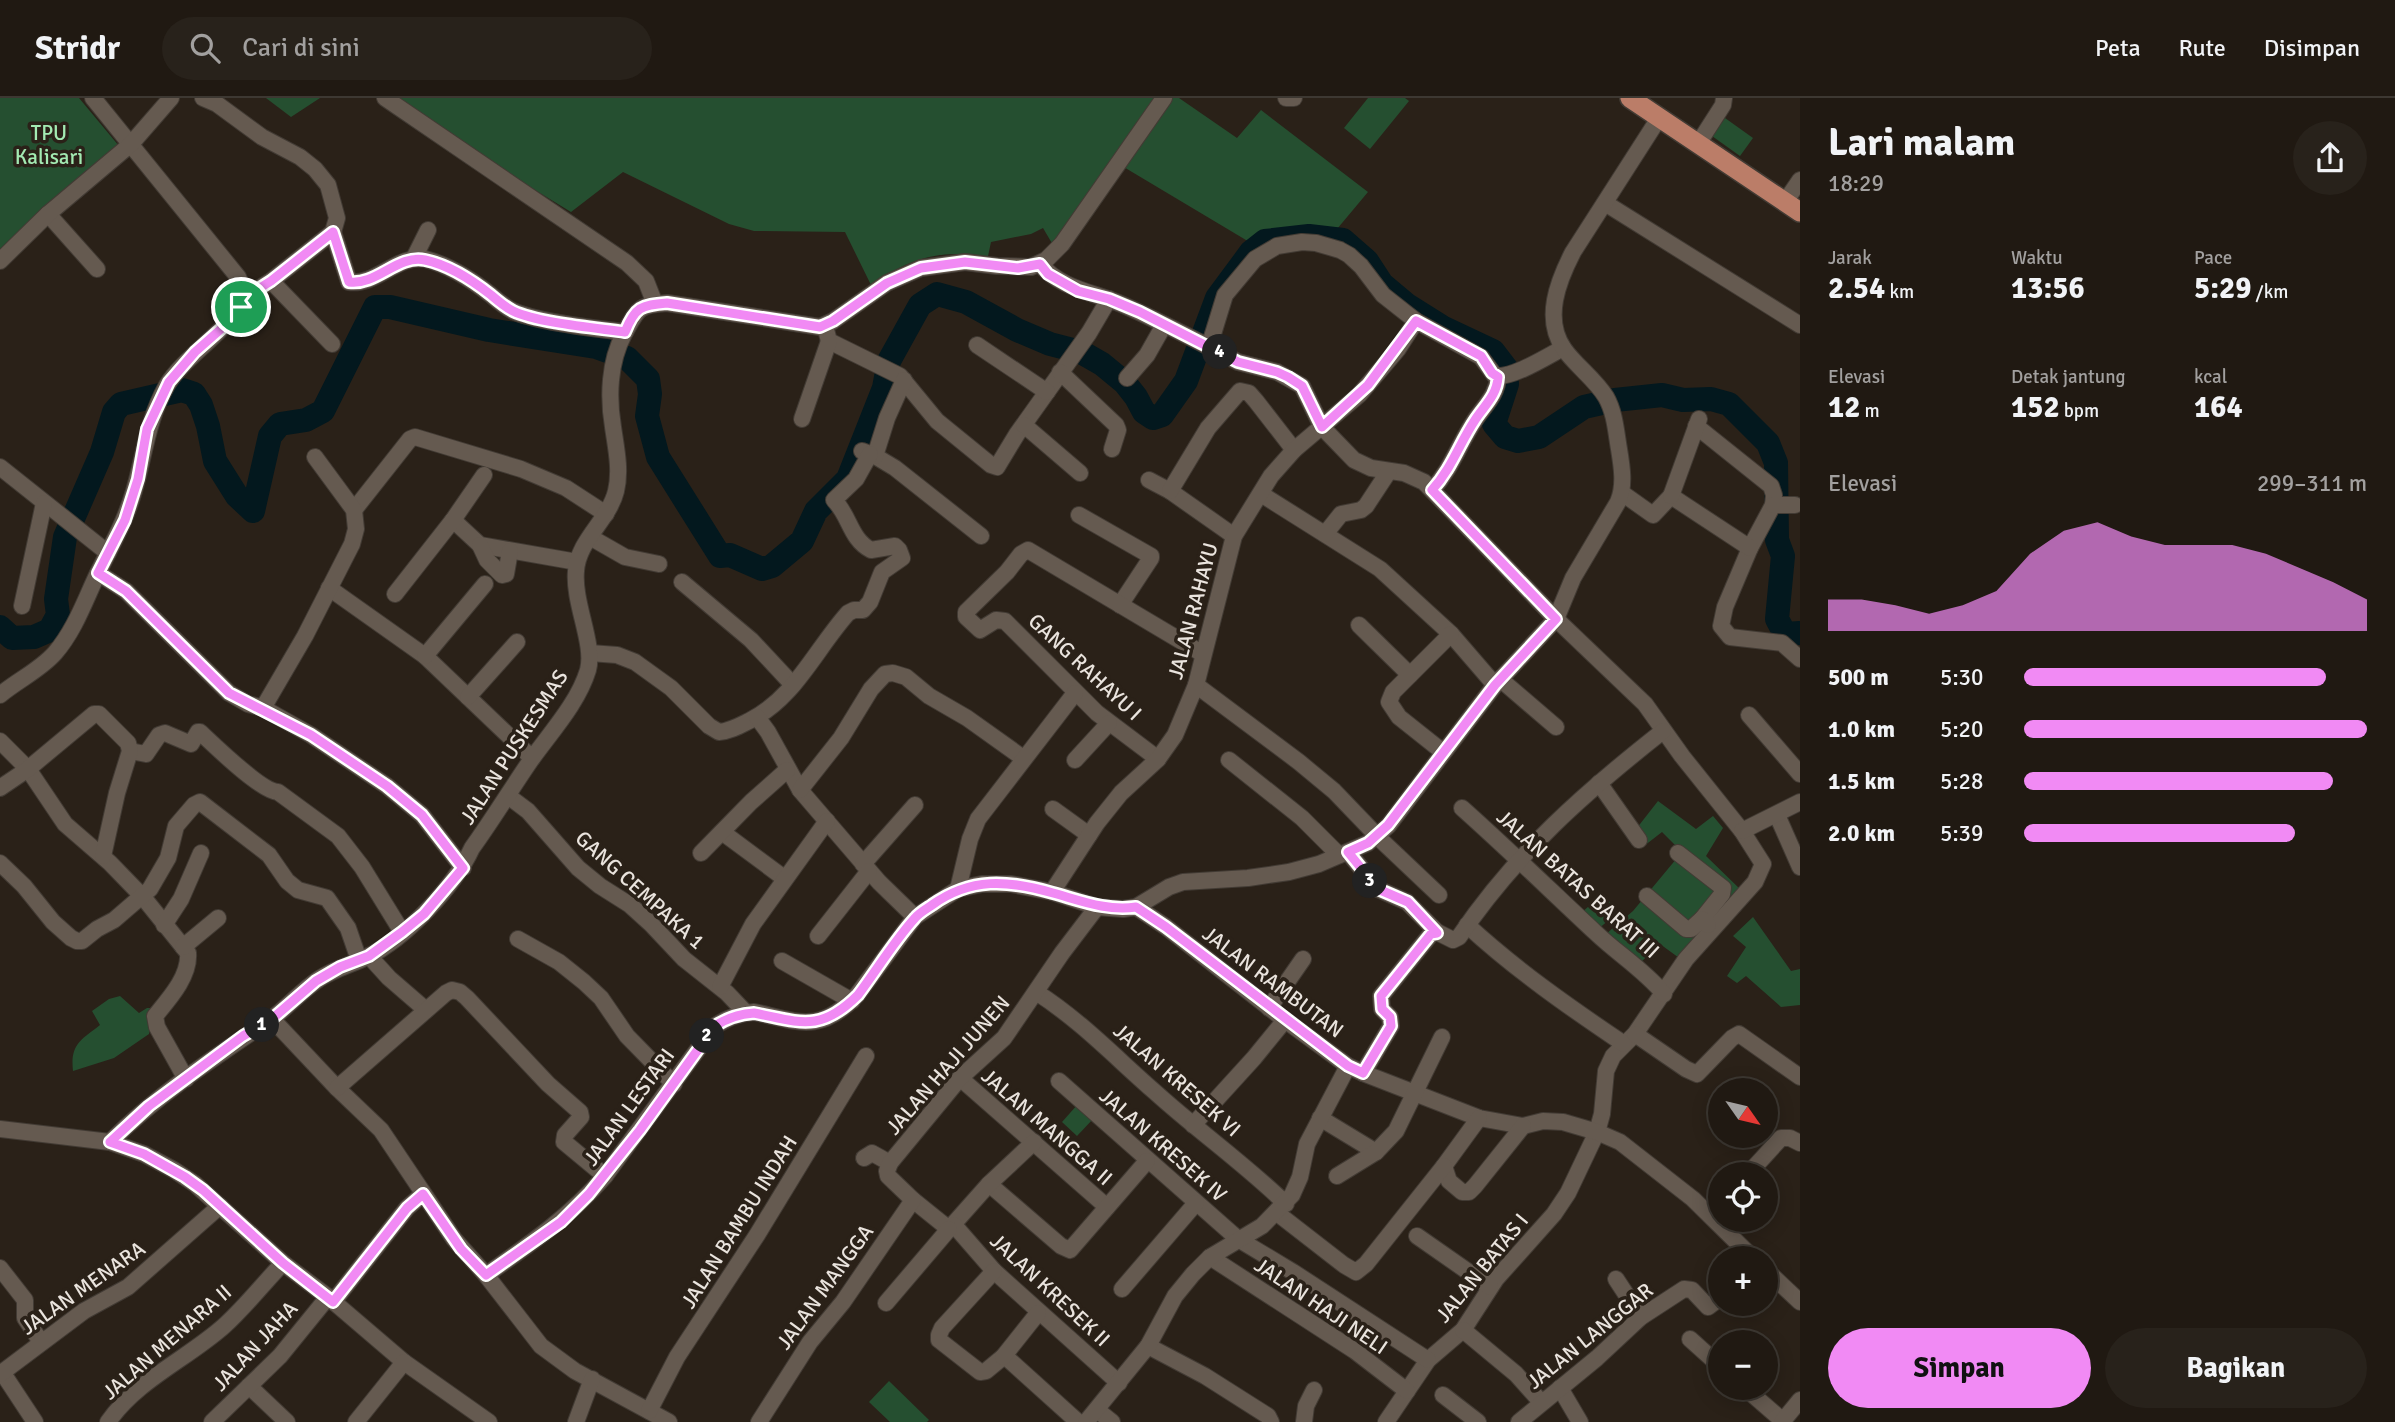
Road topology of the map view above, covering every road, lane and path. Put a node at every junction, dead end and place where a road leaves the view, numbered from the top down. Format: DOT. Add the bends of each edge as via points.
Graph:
graph roads {
  1 [pos="93,98"];
  2 [pos="172,98"];
  3 [pos="203,98"];
  4 [pos="385,98"];
  5 [pos="1164,98"];
  6 [pos="1286,98"];
  7 [pos="1294,98"];
  8 [pos="1630,98"];
  9 [pos="1724,98"];
  10 [pos="1659,118"];
  11 [pos="131,144"];
  12 [pos="1698,144"];
  13 [pos="1800,180"];
  14 [pos="1605,203"];
  15 [pos="1793,207"];
  16 [pos="48,214"];
  17 [pos="335,225"];
  18 [pos="428,230"];
  19 [pos="414,258"];
  20 [pos="0,261"];
  21 [pos="1040,264"];
  22 [pos="97,269"];
  23 [pos="271,281"];
  24 [pos="244,298"];
  25 [pos="1109,299"];
  26 [pos="655,304"];
  27 [pos="1416,321"];
  28 [pos="1164,325"];
  29 [pos="1800,325"];
  30 [pos="827,333"];
  31 [pos="623,336"];
  32 [pos="332,344"];
  33 [pos="1205,344"];
  34 [pos="977,345"];
  35 [pos="1563,348"];
  36 [pos="1060,372"];
  37 [pos="1505,375"];
  38 [pos="902,378"];
  39 [pos="1127,378"];
  40 [pos="1047,392"];
  41 [pos="802,419"];
  42 [pos="1024,425"];
  43 [pos="1322,427"];
  44 [pos="1112,449"];
  45 [pos="1294,450"];
  46 [pos="869,453"];
  47 [pos="316,457"];
  48 [pos="0,467"];
  49 [pos="1389,471"];
  50 [pos="1080,474"];
  51 [pos="484,475"];
  52 [pos="1149,480"];
  53 [pos="1432,490"];
  54 [pos="1170,491"];
  55 [pos="1622,493"];
  56 [pos="1261,494"];
  57 [pos="1671,496"];
  58 [pos="44,503"];
  59 [pos="1775,505"];
  60 [pos="1795,505"];
  61 [pos="354,510"];
  62 [pos="606,514"];
  63 [pos="1079,515"];
  64 [pos="453,520"];
  65 [pos="1325,534"];
  66 [pos="981,536"];
  67 [pos="1234,536"];
  68 [pos="590,537"];
  69 [pos="480,545"];
  70 [pos="1750,548"];
  71 [pos="510,551"];
  72 [pos="108,553"];
  73 [pos="577,562"];
  74 [pos="659,564"];
  75 [pos="98,573"];
  76 [pos="682,582"];
  77 [pos="485,584"];
  78 [pos="329,588"];
  79 [pos="395,594"];
  80 [pos="1120,605"];
  81 [pos="22,606"];
  82 [pos="1556,619"];
  83 [pos="1359,625"];
  84 [pos="1451,634"];
  85 [pos="517,642"];
  86 [pos="590,653"];
  87 [pos="1203,654"];
  88 [pos="425,656"];
  89 [pos="1800,659"];
  90 [pos="1410,675"];
  91 [pos="1498,682"];
  92 [pos="793,685"];
  93 [pos="1196,685"];
  94 [pos="1075,693"];
  95 [pos="0,695"];
  96 [pos="468,697"];
  97 [pos="263,708"];
  98 [pos="1749,715"];
  99 [pos="757,717"];
  100 [pos="1109,723"];
  101 [pos="1556,727"];
  102 [pos="1663,731"];
  103 [pos="0,741"];
  104 [pos="130,748"];
  105 [pos="1443,752"];
  106 [pos="532,758"];
  107 [pos="1023,758"];
  108 [pos="1158,759"];
  109 [pos="1075,760"];
  110 [pos="1229,760"];
  111 [pos="28,769"];
  112 [pos="787,770"];
  113 [pos="1800,774"];
  114 [pos="1599,783"];
  115 [pos="0,788"];
  116 [pos="800,790"];
  117 [pos="508,796"];
  118 [pos="1800,802"];
  119 [pos="915,806"];
  120 [pos="1462,808"];
  121 [pos="1053,809"];
  122 [pos="1777,815"];
  123 [pos="827,821"];
  124 [pos="1742,831"];
  125 [pos="722,832"];
  126 [pos="1089,835"];
  127 [pos="1377,836"];
  128 [pos="1639,840"];
  129 [pos="201,853"];
  130 [pos="701,853"];
  131 [pos="1343,853"];
  132 [pos="1678,853"];
  133 [pos="103,856"];
  134 [pos="1519,859"];
  135 [pos="0,863"];
  136 [pos="866,867"];
  137 [pos="1800,867"];
  138 [pos="463,868"];
  139 [pos="784,878"];
  140 [pos="958,889"];
  141 [pos="1052,892"];
  142 [pos="1439,895"];
  143 [pos="1647,896"];
  144 [pos="143,897"];
  145 [pos="1097,907"];
  146 [pos="1136,907"];
  147 [pos="915,917"];
  148 [pos="218,918"];
  149 [pos="1707,924"];
  150 [pos="164,925"];
  151 [pos="1467,925"];
  152 [pos="402,932"];
  153 [pos="1437,933"];
  154 [pos="818,936"];
  155 [pos="518,939"];
  156 [pos="183,947"];
  157 [pos="364,958"];
  158 [pos="1303,959"];
  159 [pos="782,961"];
  160 [pos="720,987"];
  161 [pos="1036,992"];
  162 [pos="1664,994"];
  163 [pos="852,1001"];
  164 [pos="1269,1007"];
  165 [pos="426,1010"];
  166 [pos="746,1013"];
  167 [pos="272,1019"];
  168 [pos="1285,1020"];
  169 [pos="1442,1037"];
  170 [pos="1630,1039"];
  171 [pos="866,1056"];
  172 [pos="1348,1066"];
  173 [pos="1363,1073"];
  174 [pos="1800,1077"];
  175 [pos="960,1078"];
  176 [pos="186,1079"];
  177 [pos="1059,1081"];
  178 [pos="674,1084"];
  179 [pos="337,1088"];
  180 [pos="1415,1095"];
  181 [pos="1320,1118"];
  182 [pos="1479,1118"];
  183 [pos="1193,1125"];
  184 [pos="1523,1126"];
  185 [pos="0,1129"];
  186 [pos="1597,1132"];
  187 [pos="110,1142"];
  188 [pos="1034,1142"];
  189 [pos="1800,1143"];
  190 [pos="1376,1152"];
  191 [pos="864,1158"];
  192 [pos="1147,1161"];
  193 [pos="1759,1162"];
  194 [pos="890,1163"];
  195 [pos="1444,1166"];
  196 [pos="605,1176"];
  197 [pos="1337,1176"];
  198 [pos="989,1184"];
  199 [pos="423,1194"];
  200 [pos="914,1200"];
  201 [pos="1196,1203"];
  202 [pos="1708,1204"];
  203 [pos="220,1206"];
  204 [pos="1107,1207"];
  205 [pos="1282,1208"];
  206 [pos="951,1227"];
  207 [pos="1733,1232"];
  208 [pos="1418,1236"];
  209 [pos="1238,1240"];
  210 [pos="1744,1246"];
  211 [pos="1210,1257"];
  212 [pos="283,1263"];
  213 [pos="0,1268"];
  214 [pos="994,1271"];
  215 [pos="486,1275"];
  216 [pos="1616,1279"];
  217 [pos="1778,1281"];
  218 [pos="1490,1287"];
  219 [pos="1122,1289"];
  220 [pos="330,1299"];
  221 [pos="1800,1301"];
  222 [pos="886,1303"];
  223 [pos="1708,1307"];
  224 [pos="1038,1313"];
  225 [pos="1641,1317"];
  226 [pos="1463,1329"];
  227 [pos="1690,1339"];
  228 [pos="41,1342"];
  229 [pos="1148,1346"];
  230 [pos="1708,1355"];
  231 [pos="1003,1357"];
  232 [pos="1428,1360"];
  233 [pos="404,1362"];
  234 [pos="1,1373"];
  235 [pos="592,1379"];
  236 [pos="1119,1383"];
  237 [pos="248,1386"];
  238 [pos="1560,1388"];
  239 [pos="1314,1390"];
  240 [pos="1407,1391"];
  241 [pos="1443,1395"];
  242 [pos="1758,1400"];
  243 [pos="1800,1400"];
  244 [pos="1541,1402"];
  245 [pos="649,1411"];
  246 [pos="1091,1416"];
  247 [pos="31,1421"];
  248 [pos="1782,1421"];
  249 [pos="108,1422"];
  250 [pos="212,1422"];
  251 [pos="287,1422"];
  252 [pos="356,1422"];
  253 [pos="488,1422"];
  254 [pos="576,1422"];
  255 [pos="669,1422"];
  256 [pos="759,1422"];
  257 [pos="1078,1422"];
  258 [pos="1112,1422"];
  259 [pos="1271,1422"];
  260 [pos="1304,1422"];
  261 [pos="1386,1422"];
  262 [pos="1478,1422"];
  263 [pos="1519,1422"];
  264 [pos="1580,1422"];
  1 -- 11 [label="street"];
  2 -- 11 [label="street"];
  3 -- 17 [label="street" via="315,169 328,185"];
  4 -- 26 [label="street" via="627,263 646,281"];
  5 -- 21 [label="street" via="1062,244"];
  6 -- 7 [label="street"];
  8 -- 10 [label="main road"];
  9 -- 12 [label="street"];
  10 -- 12 [label="main road"];
  10 -- 14 [label="street"];
  11 -- 16 [label="street"];
  11 -- 24 [label="street" via="238,277"];
  12 -- 15 [label="main road"];
  13 -- 15 [label="street"];
  14 -- 29 [label="street"];
  14 -- 35 [label="street" via="1573,252 1558,288 1553,318"];
  16 -- 20 [label="street"];
  16 -- 22 [label="street"];
  17 -- 19 [label="street" via="349,282 371,278"];
  17 -- 23 [label="street"];
  18 -- 19 [label="street"];
  19 -- 31 [label="street" via="451,269 512,311"];
  21 -- 25 [label="street" via="1048,274 1078,291"];
  21 -- 30 [label="street" via="1018,268 965,262 921,268 887,283"];
  23 -- 24 [label="street"];
  23 -- 32 [label="street"];
  24 -- 72 [label="street" via="230,321 169,382 147,429 138,479"];
  25 -- 28 [label="street"];
  25 -- 36 [label="street"];
  26 -- 30 [label="street" via="688,305"];
  26 -- 31 [label="street, JALAN PUSKESMAS" via="637,310"];
  27 -- 33 [label="street" via="1376,289 1349,255 1328,246 1288,243 1255,259 1224,295"];
  27 -- 37 [label="street" via="1481,356 1492,373"];
  27 -- 43 [label="street, JALAN RAHAYU" via="1368,385"];
  28 -- 33 [label="street"];
  28 -- 39 [label="street"];
  30 -- 38 [label="street"];
  30 -- 41 [label="street"];
  31 -- 62 [label="street, JALAN PUSKESMAS" via="614,362 610,403 618,477"];
  33 -- 43 [label="street" via="1238,362 1295,382 1307,394"];
  34 -- 40 [label="street"];
  35 -- 37 [label="street"];
  35 -- 55 [label="street" via="1609,405 1620,455"];
  36 -- 40 [label="street"];
  36 -- 44 [label="street" via="1116,425"];
  37 -- 53 [label="street"];
  38 -- 42 [label="street" via="937,421 994,467"];
  38 -- 46 [label="street"];
  40 -- 42 [label="street"];
  42 -- 50 [label="street"];
  43 -- 45 [label="street, JALAN RAHAYU"];
  43 -- 49 [label="street" via="1354,460"];
  45 -- 54 [label="street" via="1256,401 1240,391 1208,428"];
  45 -- 56 [label="street, JALAN RAHAYU"];
  46 -- 66 [label="street"];
  46 -- 92 [label="street" via="856,479 834,500 859,541 871,550 895,546 902,558 884,569 870,602 863,610 848,613"];
  47 -- 61 [label="street"];
  48 -- 58 [label="street"];
  49 -- 53 [label="street" via="1413,476"];
  49 -- 65 [label="street" via="1366,506 1340,514"];
  51 -- 64 [label="street"];
  52 -- 54 [label="street"];
  53 -- 82 [label="street"];
  54 -- 67 [label="street"];
  55 -- 57 [label="street" via="1653,515"];
  55 -- 82 [label="street" via="1573,578"];
  56 -- 65 [label="street"];
  56 -- 67 [label="street, JALAN RAHAYU"];
  57 -- 59 [label="street" via="1698,422 1770,486"];
  57 -- 70 [label="street"];
  58 -- 72 [label="street"];
  58 -- 81 [label="street"];
  59 -- 60 [label="street"];
  59 -- 70 [label="street"];
  61 -- 62 [label="street" via="415,437 521,469 566,488"];
  61 -- 78 [label="street" via="354,537"];
  62 -- 68 [label="street, JALAN PUSKESMAS"];
  63 -- 80 [label="street" via="1151,556"];
  64 -- 69 [label="street"];
  64 -- 79 [label="street"];
  65 -- 84 [label="street" via="1380,569"];
  67 -- 87 [label="street, JALAN RAHAYU"];
  68 -- 73 [label="street, JALAN PUSKESMAS"];
  68 -- 74 [label="street" via="625,557"];
  69 -- 71 [label="street"];
  69 -- 71 [label="street" via="502,575"];
  70 -- 89 [label="street" via="1721,626 1730,637 1782,643"];
  71 -- 73 [label="street"];
  72 -- 75 [label="street"];
  73 -- 86 [label="street, JALAN PUSKESMAS" via="577,601"];
  75 -- 95 [label="street" via="57,652"];
  75 -- 97 [label="street" via="126,591 229,693"];
  76 -- 92 [label="street" via="751,640"];
  77 -- 88 [label="street"];
  78 -- 88 [label="street"];
  78 -- 97 [label="street"];
  80 -- 87 [label="street"];
  80 -- 94 [label="street, GANG RAHAYU I" via="1028,550 965,615 983,630 996,620 1005,621"];
  82 -- 91 [label="street"];
  82 -- 102 [label="street" via="1638,697"];
  83 -- 90 [label="street"];
  84 -- 90 [label="street"];
  84 -- 91 [label="street"];
  85 -- 96 [label="street"];
  86 -- 99 [label="street" via="635,662 719,732"];
  86 -- 106 [label="street, JALAN PUSKESMAS" via="575,696"];
  87 -- 93 [label="street, JALAN RAHAYU"];
  88 -- 96 [label="street"];
  90 -- 105 [label="street" via="1391,695 1390,706"];
  91 -- 101 [label="street"];
  91 -- 105 [label="street"];
  92 -- 99 [label="street"];
  93 -- 108 [label="street, JALAN RAHAYU" via="1175,735"];
  93 -- 127 [label="street" via="1335,791"];
  94 -- 100 [label="street, GANG RAHAYU I"];
  94 -- 107 [label="street"];
  96 -- 106 [label="street"];
  97 -- 138 [label="street" via="387,786 422,815"];
  98 -- 113 [label="street"];
  99 -- 112 [label="street"];
  100 -- 108 [label="street, GANG RAHAYU I"];
  100 -- 109 [label="street"];
  102 -- 114 [label="street"];
  102 -- 124 [label="street"];
  103 -- 111 [label="street"];
  104 -- 111 [label="street" via="96,713"];
  104 -- 133 [label="street"];
  104 -- 152 [label="street" via="146,754 165,733 191,744 200,732 250,776 338,836"];
  105 -- 127 [label="street"];
  106 -- 117 [label="street, JALAN PUSKESMAS"];
  107 -- 116 [label="street" via="906,677 885,674"];
  107 -- 140 [label="street" via="978,819"];
  108 -- 126 [label="street, JALAN RAHAYU" via="1121,793"];
  110 -- 131 [label="street"];
  111 -- 115 [label="street"];
  111 -- 133 [label="street" via="65,824"];
  112 -- 116 [label="street"];
  112 -- 125 [label="street"];
  114 -- 128 [label="street"];
  114 -- 134 [label="street"];
  116 -- 123 [label="street"];
  117 -- 138 [label="street, JALAN PUSKESMAS"];
  117 -- 160 [label="street, GANG CEMPAKA 1" via="528,811 578,868 630,905 684,959"];
  118 -- 122 [label="street"];
  119 -- 136 [label="street"];
  120 -- 134 [label="street, JALAN BATAS BARAT III"];
  121 -- 126 [label="street"];
  122 -- 124 [label="street"];
  122 -- 137 [label="street"];
  123 -- 136 [label="street"];
  123 -- 139 [label="street"];
  124 -- 149 [label="street" via="1763,864 1755,882"];
  125 -- 130 [label="street"];
  125 -- 139 [label="street"];
  126 -- 141 [label="street, JALAN RAHAYU"];
  127 -- 131 [label="street"];
  127 -- 142 [label="street"];
  129 -- 150 [label="street" via="181,900"];
  131 -- 146 [label="street" via="1289,872 1183,882"];
  131 -- 153 [label="street" via="1378,889 1408,902"];
  132 -- 149 [label="street" via="1723,888"];
  133 -- 144 [label="street"];
  134 -- 151 [label="street"];
  134 -- 162 [label="street, JALAN BATAS BARAT III"];
  135 -- 144 [label="street" via="77,942"];
  136 -- 147 [label="street"];
  136 -- 154 [label="street"];
  138 -- 152 [label="street, JALAN PUSKESMAS" via="424,914"];
  139 -- 160 [label="street" via="752,924"];
  140 -- 141 [label="street" via="1011,884"];
  140 -- 147 [label="street"];
  141 -- 145 [label="street"];
  143 -- 149 [label="street" via="1686,929"];
  144 -- 150 [label="street"];
  144 -- 157 [label="street" via="169,858 176,826 197,802 203,803 269,855 298,890 327,898"];
  145 -- 146 [label="street"];
  145 -- 161 [label="street, JALAN HAJI JUNEN"];
  146 -- 164 [label="street, JALAN RAMBUTAN"];
  147 -- 163 [label="street"];
  148 -- 156 [label="street"];
  149 -- 162 [label="street, JALAN BATAS I"];
  150 -- 156 [label="street"];
  151 -- 153 [label="street" via="1455,940"];
  151 -- 170 [label="street" via="1534,982"];
  152 -- 157 [label="street, JALAN PUSKESMAS"];
  153 -- 173 [label="street" via="1431,934 1381,996 1391,1026"];
  155 -- 178 [label="street" via="584,982"];
  156 -- 176 [label="street" via="188,953 187,965 155,1021"];
  157 -- 165 [label="street"];
  157 -- 167 [label="street, JALAN PUSKESMAS" via="316,981"];
  158 -- 164 [label="street"];
  159 -- 163 [label="street"];
  160 -- 166 [label="street, GANG CEMPAKA 1"];
  161 -- 175 [label="street, JALAN HAJI JUNEN" via="1004,1038"];
  161 -- 183 [label="street, JALAN KRESEK VI" via="1072,1016"];
  162 -- 170 [label="street, JALAN BATAS I"];
  163 -- 166 [label="street" via="834,1015 806,1023"];
  164 -- 168 [label="street, JALAN RAMBUTAN"];
  165 -- 179 [label="street"];
  165 -- 196 [label="street" via="452,990 474,1004 580,1112 564,1142"];
  166 -- 178 [label="street, JALAN LESTARI" via="715,1026"];
  167 -- 176 [label="street, JALAN PUSKESMAS"];
  167 -- 179 [label="street"];
  168 -- 172 [label="street, JALAN RAMBUTAN"];
  168 -- 183 [label="street"];
  169 -- 180 [label="street"];
  170 -- 174 [label="street" via="1697,1074 1735,1035 1742,1036"];
  170 -- 186 [label="street, JALAN BATAS I" via="1606,1071"];
  171 -- 245 [label="street, JALAN BAMBU INDAH" via="677,1357"];
  172 -- 173 [label="street, JALAN RAMBUTAN"];
  172 -- 181 [label="street"];
  173 -- 180 [label="street, JALAN RAMBUTAN"];
  175 -- 188 [label="street, JALAN MANGGA II"];
  175 -- 194 [label="street, JALAN HAJI JUNEN"];
  176 -- 187 [label="street, JALAN PUSKESMAS"];
  177 -- 192 [label="street, JALAN KRESEK IV"];
  178 -- 196 [label="street, JALAN LESTARI"];
  179 -- 199 [label="street" via="381,1130"];
  180 -- 182 [label="street, JALAN RAMBUTAN"];
  180 -- 190 [label="street" via="1396,1131"];
  181 -- 190 [label="street"];
  181 -- 205 [label="street" via="1307,1144 1297,1186"];
  182 -- 184 [label="street, JALAN RAMBUTAN"];
  182 -- 195 [label="street"];
  183 -- 205 [label="street, JALAN KRESEK VI" via="1238,1160"];
  184 -- 186 [label="street, JALAN RAMBUTAN" via="1563,1122"];
  184 -- 195 [label="street" via="1469,1192 1448,1181"];
  185 -- 187 [label="street"];
  186 -- 202 [label="street, JALAN RAMBUTAN" via="1620,1142"];
  186 -- 218 [label="street, JALAN BATAS I" via="1554,1214"];
  187 -- 203 [label="street" via="174,1170"];
  188 -- 198 [label="street"];
  188 -- 204 [label="street, JALAN MANGGA II"];
  189 -- 193 [label="street" via="1782,1138"];
  190 -- 197 [label="street"];
  191 -- 194 [label="street" via="872,1153"];
  192 -- 201 [label="street, JALAN KRESEK IV"];
  192 -- 204 [label="street"];
  194 -- 200 [label="street, JALAN HAJI JUNEN" via="887,1171 894,1183"];
  195 -- 205 [label="street, JALAN KRESEK VI" via="1356,1272"];
  196 -- 215 [label="street, JALAN LESTARI" via="561,1222"];
  198 -- 204 [label="street" via="1066,1250 1073,1248"];
  198 -- 206 [label="street"];
  199 -- 215 [label="street" via="461,1249"];
  199 -- 220 [label="street, JALAN JAHA"];
  200 -- 206 [label="street, JALAN KRESEK II"];
  200 -- 256 [label="street, JALAN MANGGA" via="810,1342"];
  201 -- 209 [label="street, JALAN KRESEK IV"];
  201 -- 219 [label="street"];
  203 -- 212 [label="street"];
  203 -- 228 [label="street, JALAN MENARA" via="128,1287"];
  205 -- 209 [label="street"];
  206 -- 214 [label="street, JALAN KRESEK II"];
  206 -- 222 [label="street"];
  207 -- 210 [label="street, JALAN RAMBUTAN"];
  208 -- 218 [label="street"];
  209 -- 211 [label="street"];
  209 -- 232 [label="street, JALAN KRESEK IV"];
  211 -- 229 [label="street" via="1175,1297"];
  211 -- 240 [label="street, JALAN HAJI NELI"];
  212 -- 220 [label="street"];
  212 -- 249 [label="street, JALAN MENARA II" via="223,1326 139,1389"];
  213 -- 228 [label="street" via="25,1300 24,1315"];
  214 -- 224 [label="street, JALAN KRESEK II"];
  214 -- 231 [label="street" via="939,1335 943,1344 980,1372"];
  215 -- 235 [label="street" via="541,1346"];
  216 -- 225 [label="street"];
  217 -- 221 [label="street"];
  218 -- 226 [label="street, JALAN BATAS I"];
  220 -- 233 [label="street"];
  220 -- 237 [label="street, JALAN JAHA"];
  223 -- 225 [label="street, JALAN LANGGAR" via="1686,1289"];
  224 -- 231 [label="street"];
  224 -- 236 [label="street, JALAN KRESEK II"];
  225 -- 238 [label="street, JALAN LANGGAR"];
  226 -- 232 [label="street, JALAN BATAS I"];
  226 -- 244 [label="street"];
  227 -- 230 [label="street"];
  228 -- 234 [label="street, JALAN MENARA"];
  229 -- 236 [label="street"];
  229 -- 259 [label="street" via="1205,1376 1269,1416"];
  231 -- 257 [label="street"];
  232 -- 240 [label="street, JALAN BATAS I"];
  233 -- 252 [label="street"];
  233 -- 253 [label="street"];
  234 -- 247 [label="street"];
  235 -- 245 [label="street"];
  235 -- 254 [label="street"];
  236 -- 246 [label="street"];
  237 -- 250 [label="street, JALAN JAHA"];
  237 -- 251 [label="street"];
  238 -- 244 [label="street, JALAN LANGGAR"];
  238 -- 264 [label="street"];
  239 -- 260 [label="street"];
  240 -- 261 [label="street, JALAN BATAS I"];
  241 -- 262 [label="street"];
  242 -- 248 [label="street"];
  243 -- 248 [label="street"];
  244 -- 263 [label="street, JALAN LANGGAR"];
  245 -- 255 [label="street"];
  246 -- 258 [label="street"];
}
